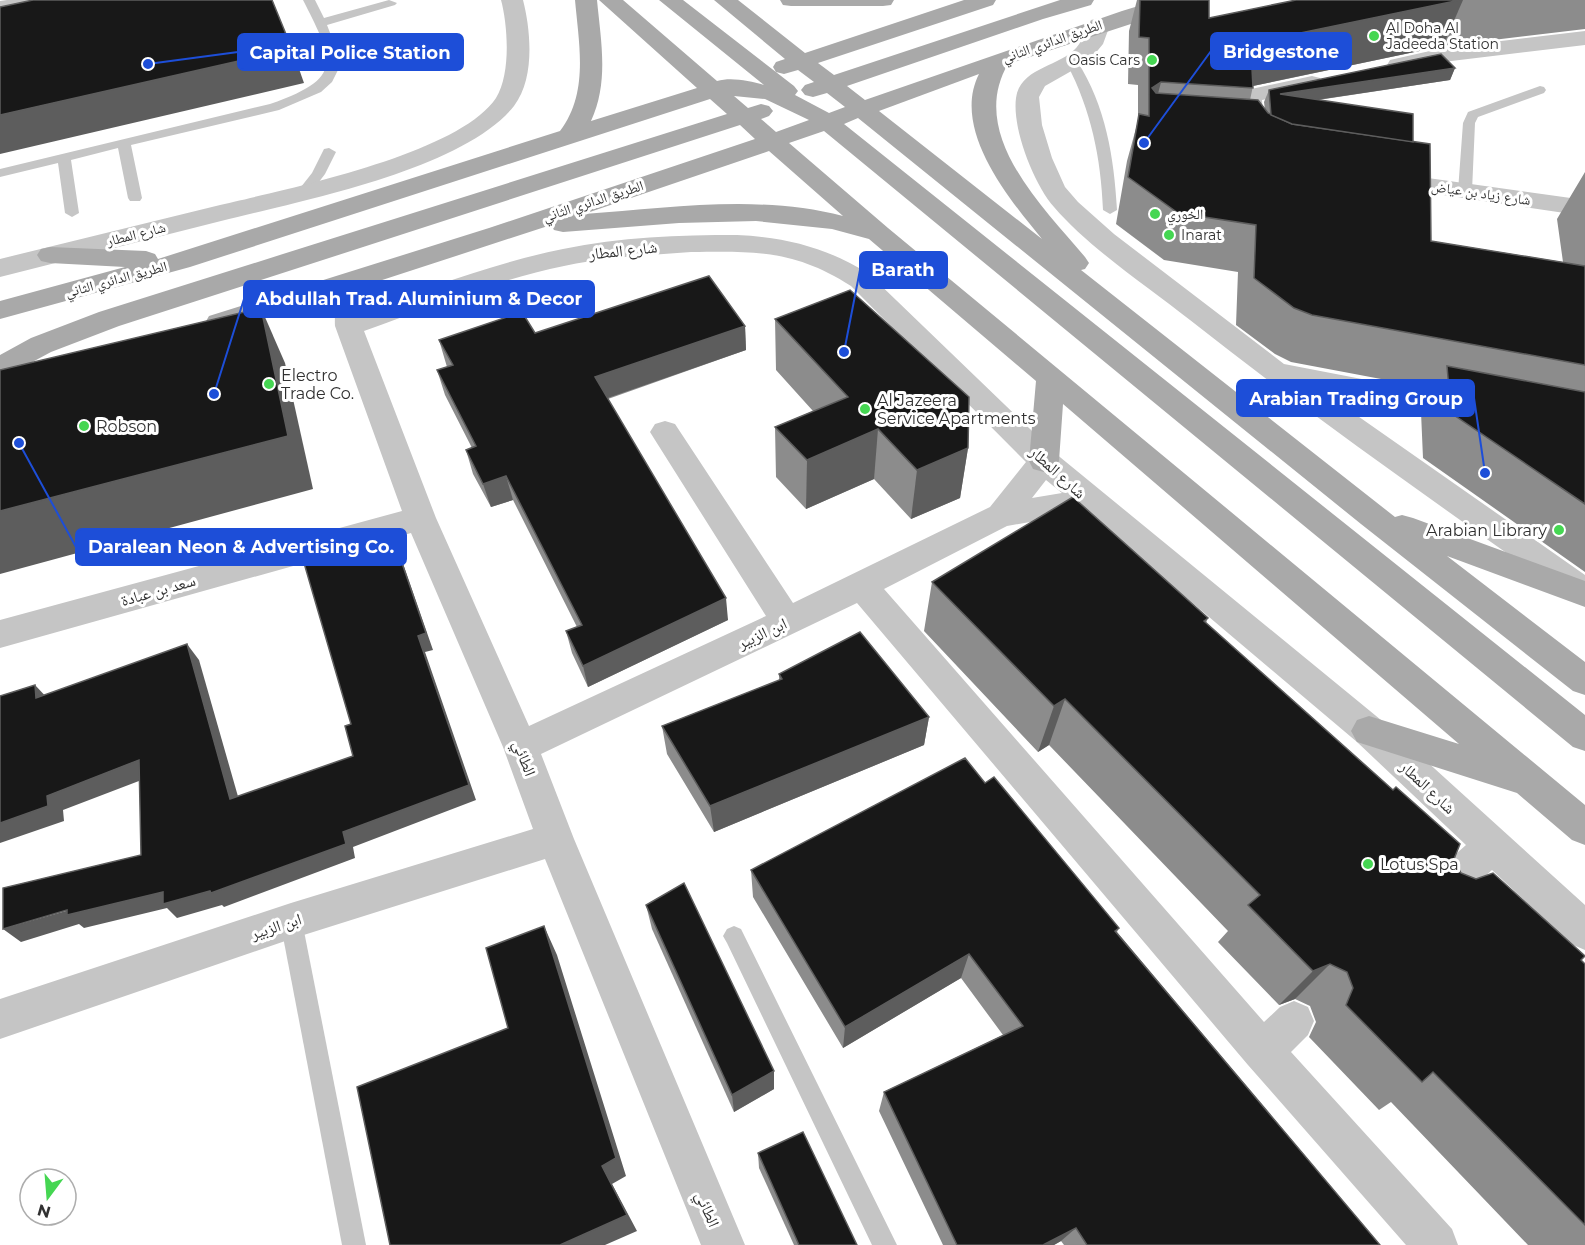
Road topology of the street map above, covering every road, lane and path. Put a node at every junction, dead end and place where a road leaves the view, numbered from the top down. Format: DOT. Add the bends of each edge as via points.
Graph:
graph roads {
  1 [pos="24,0"];
  2 [pos="309,0"];
  3 [pos="512,0"];
  4 [pos="586,0"];
  5 [pos="610,0"];
  6 [pos="670,0"];
  7 [pos="725,0"];
  8 [pos="791,0"];
  9 [pos="883,0"];
  10 [pos="985,0"];
  11 [pos="1083,0"];
  12 [pos="1181,0"];
  13 [pos="391,3"];
  14 [pos="0,5"];
  15 [pos="321,23"];
  16 [pos="1099,24"];
  17 [pos="1585,38"];
  18 [pos="999,60"];
  19 [pos="802,61"];
  20 [pos="1073,64"];
  21 [pos="1375,69"];
  22 [pos="762,74"];
  23 [pos="1330,79"];
  24 [pos="828,84"];
  25 [pos="713,90"];
  26 [pos="1540,90"];
  27 [pos="789,97"];
  28 [pos="861,109"];
  29 [pos="745,117"];
  30 [pos="827,122"];
  31 [pos="567,138"];
  32 [pos="774,141"];
  33 [pos="124,144"];
  34 [pos="329,152"];
  35 [pos="64,159"];
  36 [pos="1276,162"];
  37 [pos="0,173"];
  38 [pos="1365,177"];
  39 [pos="1465,191"];
  40 [pos="303,192"];
  41 [pos="135,198"];
  42 [pos="1585,208"];
  43 [pos="1110,210"];
  44 [pos="72,213"];
  45 [pos="516,227"];
  46 [pos="879,234"];
  47 [pos="50,255"];
  48 [pos="181,261"];
  49 [pos="0,268"];
  50 [pos="371,275"];
  51 [pos="1111,306"];
  52 [pos="0,310"];
  53 [pos="349,326"];
  54 [pos="193,331"];
  55 [pos="0,367"];
  56 [pos="1275,372"];
  57 [pos="43,374"];
  58 [pos="1050,378"];
  59 [pos="0,385"];
  60 [pos="1493,413"];
  61 [pos="665,432"];
  62 [pos="1044,460"];
  63 [pos="1089,500"];
  64 [pos="1001,515"];
  65 [pos="1372,516"];
  66 [pos="420,518"];
  67 [pos="862,586"];
  68 [pos="1585,593"];
  69 [pos="787,621"];
  70 [pos="0,634"];
  71 [pos="1585,681"];
  72 [pos="1369,731"];
  73 [pos="1585,736"];
  74 [pos="521,747"];
  75 [pos="1530,781"];
  76 [pos="1585,828"];
  77 [pos="555,839"];
  78 [pos="1492,846"];
  79 [pos="1434,898"];
  80 [pos="291,921"];
  81 [pos="1585,931"];
  82 [pos="734,936"];
  83 [pos="0,1019"];
  84 [pos="1294,1021"];
  85 [pos="1262,1051"];
  86 [pos="354,1245"];
  87 [pos="723,1245"];
  88 [pos="885,1245"];
  89 [pos="1436,1245"];
  1 -- 14 [label="lane"];
  2 -- 15 [label="lane"];
  3 -- 40 [label="street, شارع المطار" via="518,63 504,102 483,123 453,142 398,164"];
  4 -- 31 [label="main road" via="590,96 580,121"];
  5 -- 25 [label="main road"];
  6 -- 22 [label="main road"];
  7 -- 19 [label="main road"];
  8 -- 9 [label="main road"];
  10 -- 19 [label="main road, الطريق الدائري الثاني"];
  11 -- 24 [label="main road"];
  12 -- 16 [label="main road, الطريق الدائري الثاني"];
  13 -- 15 [label="lane"];
  15 -- 33 [label="lane" via="334,58 332,75 322,86 304,97"];
  16 -- 18 [label="main road, الطريق الدائري الثاني"];
  16 -- 20 [label="street" via="1090,47"];
  17 -- 21 [label="street" via="1443,55"];
  18 -- 28 [label="main road, الطريق الدائري الثاني"];
  18 -- 51 [label="main road" via="984,97 986,126 996,153 1015,186"];
  19 -- 22 [label="main road, الطريق الدائري الثاني"];
  19 -- 24 [label="main road"];
  19 -- 27 [label="main road" via="805,78"];
  20 -- 43 [label="lane" via="1084,82 1101,134 1109,169"];
  20 -- 56 [label="street" via="1041,78 1026,97 1030,127 1058,195 1105,240"];
  22 -- 25 [label="main road, الطريق الدائري الثاني"];
  22 -- 27 [label="main road"];
  23 -- 36 [label="street" via="1250,96 1249,142"];
  24 -- 27 [label="main road"];
  24 -- 28 [label="main road"];
  25 -- 27 [label="main road" via="746,87"];
  25 -- 29 [label="main road"];
  25 -- 31 [label="main road, الطريق الدائري الثاني"];
  26 -- 39 [label="lane" via="1473,115 1469,123"];
  27 -- 28 [label="main road" via="825,110"];
  27 -- 29 [label="main road"];
  27 -- 30 [label="main road"];
  27 -- 32 [label="main road" via="771,119 769,129"];
  28 -- 30 [label="main road, الطريق الدائري الثاني"];
  28 -- 51 [label="main road"];
  29 -- 32 [label="main road"];
  29 -- 55 [label="main road" via="109,319 41,345"];
  30 -- 32 [label="main road, الطريق الدائري الثاني"];
  30 -- 73 [label="main road"];
  31 -- 48 [label="main road, الطريق الدائري الثاني"];
  32 -- 45 [label="main road, الطريق الدائري الثاني"];
  32 -- 46 [label="main road"];
  33 -- 35 [label="lane"];
  33 -- 41 [label="lane"];
  34 -- 40 [label="lane"];
  35 -- 37 [label="lane"];
  35 -- 44 [label="lane"];
  38 -- 39 [label="street, شارع زياد بن عياض"];
  39 -- 42 [label="street, شارع زياد بن عياض"];
  40 -- 47 [label="street, شارع المطار"];
  45 -- 46 [label="main road" via="770,213 815,217"];
  45 -- 50 [label="main road, الطريق الدائري الثاني"];
  46 -- 58 [label="main road"];
  47 -- 48 [label="main road"];
  47 -- 49 [label="street, شارع المطار"];
  48 -- 52 [label="main road, الطريق الدائري الثاني"];
  50 -- 53 [label="street, الطائي" via="353,295"];
  50 -- 54 [label="main road, الطريق الدائري الثاني"];
  51 -- 65 [label="main road"];
  53 -- 62 [label="street, شارع المطار" via="525,267 584,254 728,243 788,247 828,260 860,280"];
  53 -- 66 [label="street, الطائي"];
  56 -- 60 [label="street"];
  56 -- 68 [label="street"];
  57 -- 59 [label="main road"];
  58 -- 62 [label="main road"];
  58 -- 75 [label="main road"];
  61 -- 69 [label="street"];
  62 -- 63 [label="street, شارع المطار"];
  62 -- 64 [label="street, ابن الزبير"];
  63 -- 64 [label="street, ابن الزبير"];
  63 -- 72 [label="street, شارع المطار"];
  64 -- 67 [label="street, ابن الزبير"];
  65 -- 68 [label="main road"];
  65 -- 71 [label="main road"];
  66 -- 70 [label="street, سعد بن عبادة"];
  66 -- 74 [label="street, الطائي"];
  67 -- 69 [label="street, ابن الزبير"];
  67 -- 85 [label="street"];
  69 -- 74 [label="street, ابن الزبير"];
  72 -- 75 [label="main road"];
  72 -- 78 [label="street, شارع المطار"];
  74 -- 77 [label="street, الطائي"];
  75 -- 76 [label="main road"];
  77 -- 80 [label="street, ابن الزبير"];
  77 -- 87 [label="street, الطائي"];
  78 -- 79 [label="street"];
  78 -- 81 [label="street, شارع المطار"];
  80 -- 83 [label="street, ابن الزبير"];
  80 -- 86 [label="lane"];
  82 -- 88 [label="lane"];
  84 -- 85 [label="street"];
  85 -- 89 [label="street"];
}
